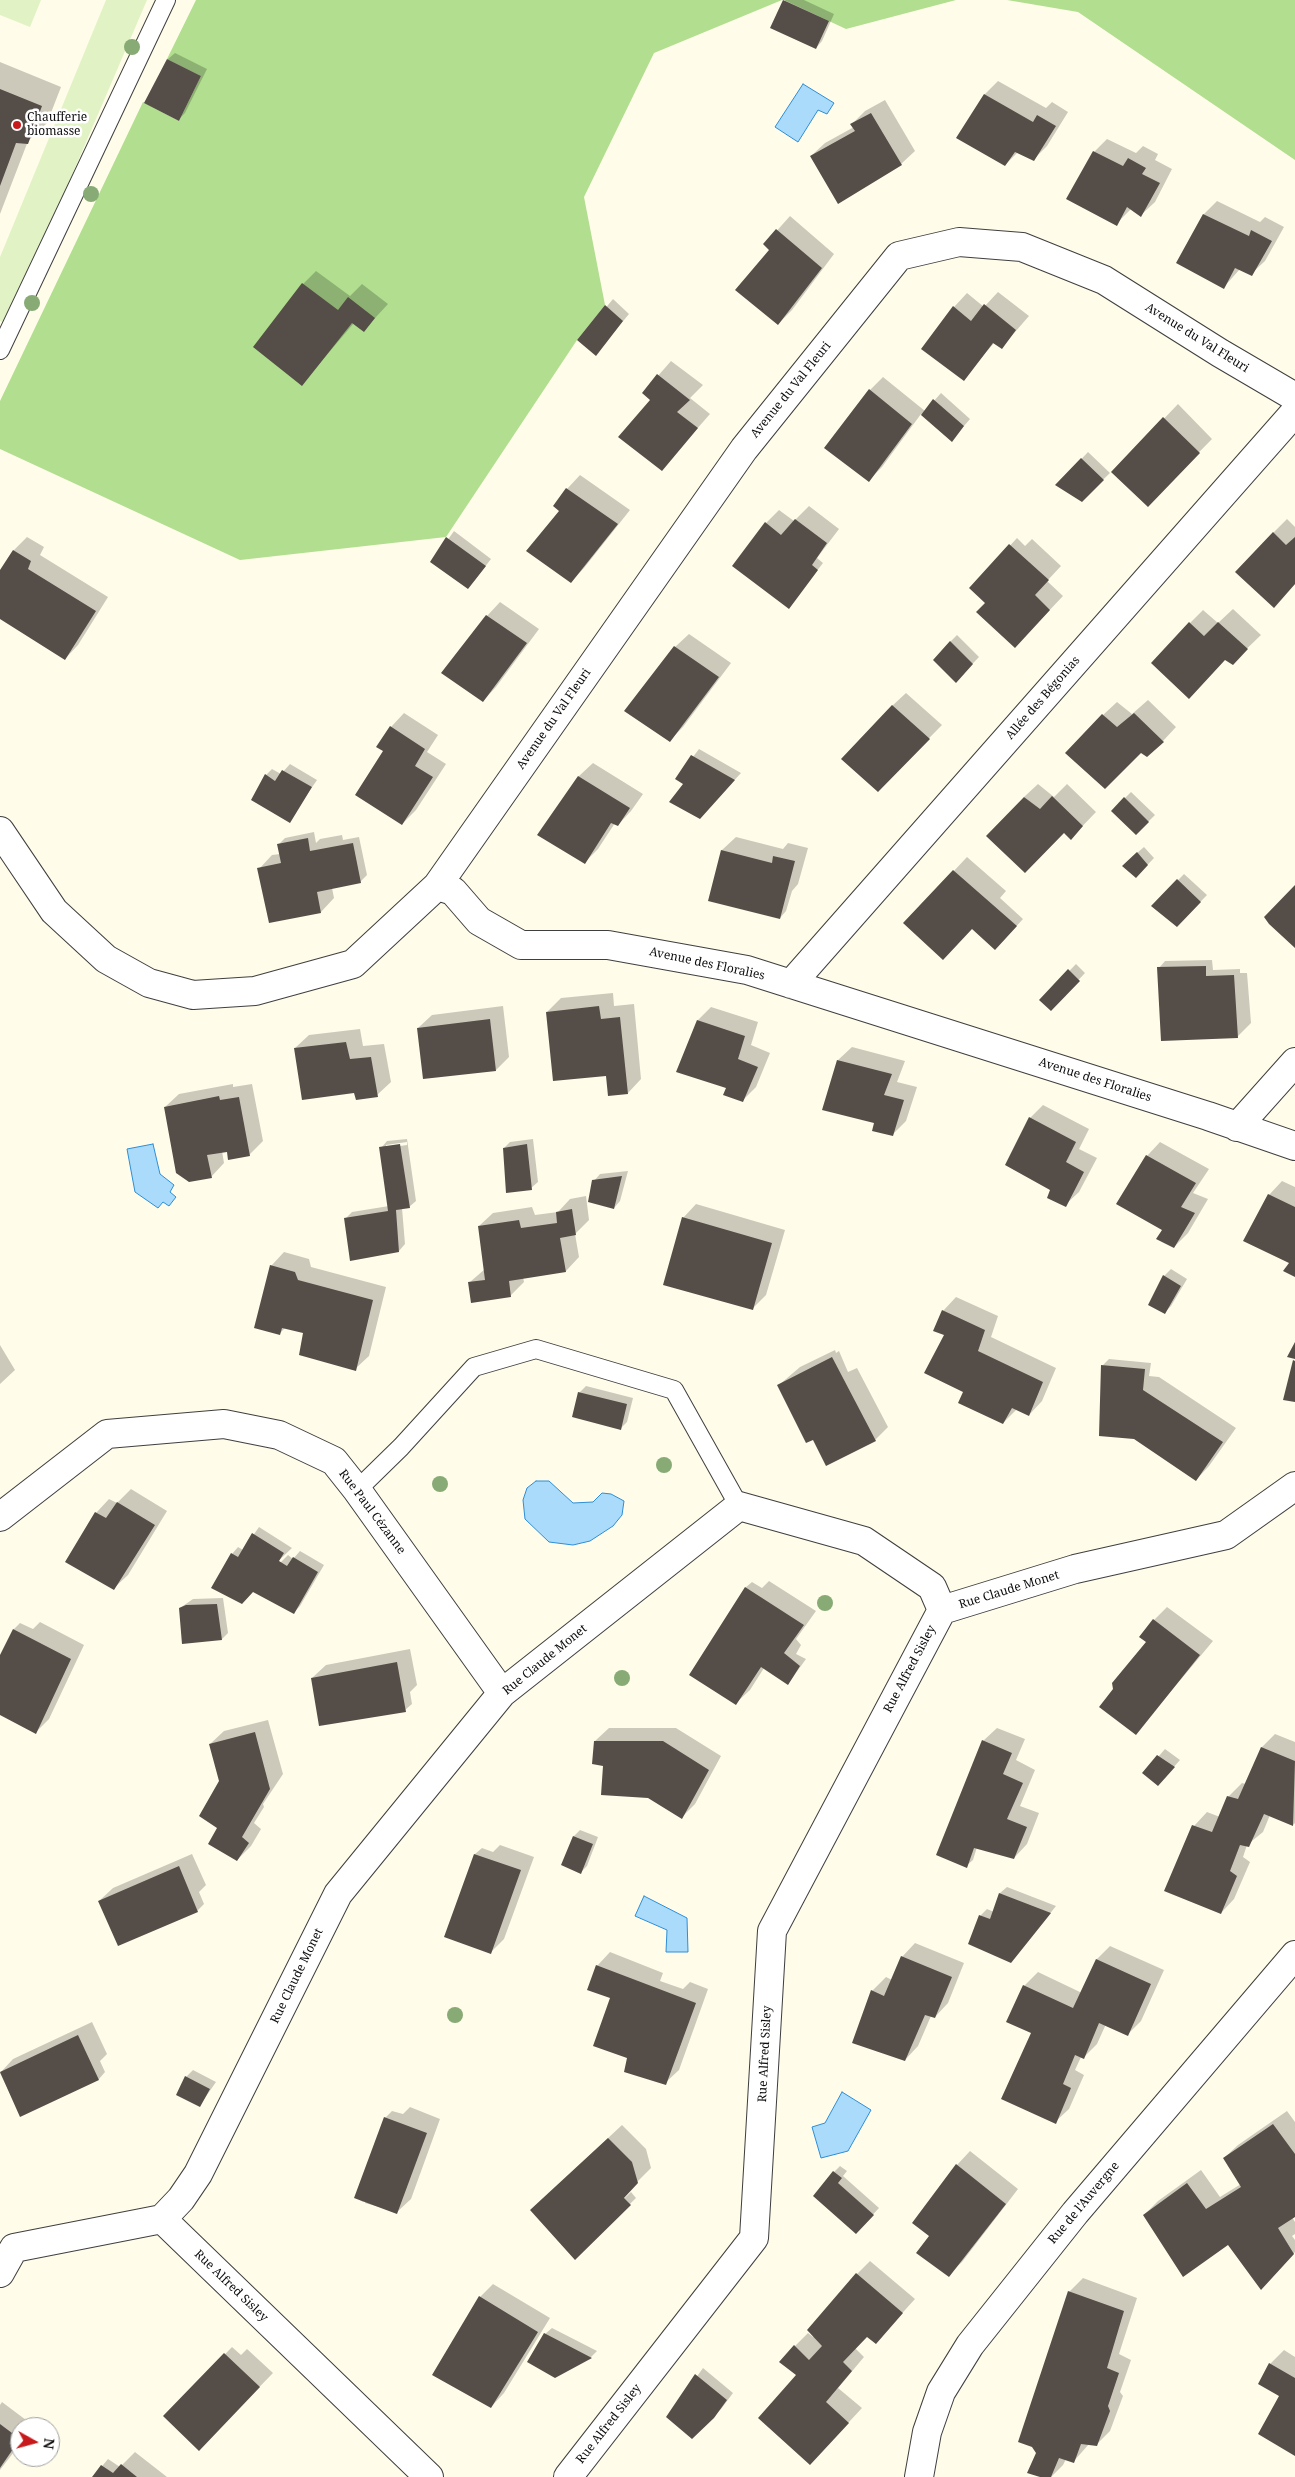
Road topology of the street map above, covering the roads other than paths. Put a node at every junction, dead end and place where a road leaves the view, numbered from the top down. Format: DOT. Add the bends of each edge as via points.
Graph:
graph roads {
  1 [pos="166,0"];
  2 [pos="0,350"];
  3 [pos="1295,396"];
  4 [pos="1295,412"];
  5 [pos="0,831"];
  6 [pos="437,886"];
  7 [pos="791,984"];
  8 [pos="1295,1062"];
  9 [pos="1238,1126"];
  10 [pos="1295,1146"];
  11 [pos="1295,1486"];
  12 [pos="357,1490"];
  13 [pos="739,1506"];
  14 [pos="0,1517"];
  15 [pos="942,1610"];
  16 [pos="502,1693"];
  17 [pos="1295,1955"];
  18 [pos="162,2219"];
  19 [pos="7,2241"];
  20 [pos="0,2273"];
  21 [pos="429,2477"];
  22 [pos="568,2477"];
  23 [pos="919,2477"];
  1 -- 2 [label="lane"];
  3 -- 6 [label="street, Avenue du Val Fleuri" via="1104,280 1022,248 959,242 899,256 744,449"];
  4 -- 7 [label="street, Allée des Bégonias"];
  5 -- 6 [label="street" via="54,911 106,958 150,983 193,995 255,991 353,964"];
  6 -- 7 [label="street, Avenue des Floralies" via="453,891 479,921 521,945 608,945 747,970"];
  7 -- 9 [label="street, Avenue des Floralies"];
  8 -- 9 [label="street"];
  9 -- 10 [label="street, Avenue des Floralies"];
  11 -- 15 [label="street, Rue Claude Monet" via="1226,1534 1075,1569"];
  12 -- 13 [label="lane" via="474,1367 536,1349 674,1390"];
  12 -- 14 [label="street, Rue Paul Cézanne" via="334,1461 279,1435 224,1424 107,1434"];
  12 -- 16 [label="street, Rue Paul Cézanne"];
  13 -- 15 [label="street, Rue Claude Monet" via="864,1541 932,1587"];
  13 -- 16 [label="street, Rue Claude Monet"];
  15 -- 22 [label="street, Rue Alfred Sisley" via="772,1931 754,2238"];
  16 -- 18 [label="street, Rue Claude Monet" via="338,1894 198,2174 182,2199"];
  17 -- 23 [label="street, Rue de l'Auvergne" via="1075,2213 970,2345 941,2392 927,2432"];
  18 -- 19 [label="street"];
  18 -- 21 [label="street, Rue Alfred Sisley"];
  19 -- 20 [label="street"];
}
